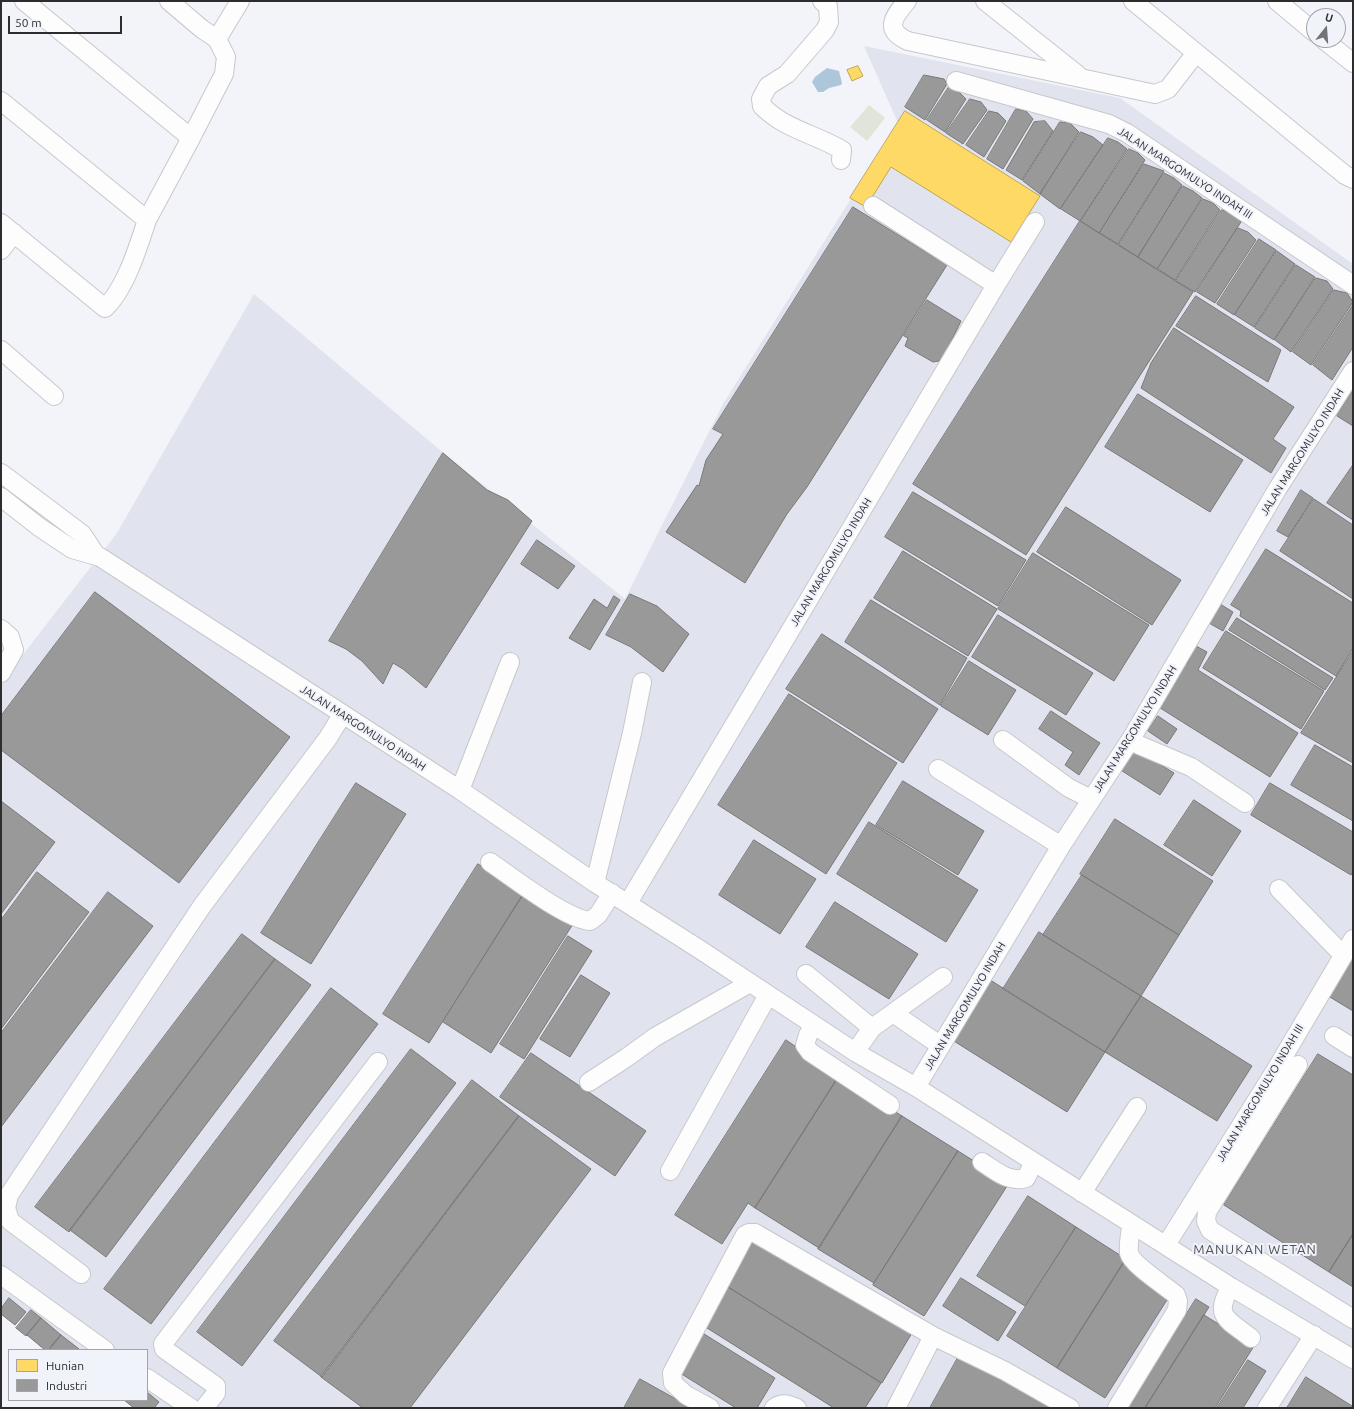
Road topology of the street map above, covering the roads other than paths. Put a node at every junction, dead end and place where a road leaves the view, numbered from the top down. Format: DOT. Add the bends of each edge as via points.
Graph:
graph roads {
  1 [pos="24,1"];
  2 [pos="168,1"];
  3 [pos="240,1"];
  4 [pos="822,1"];
  5 [pos="907,1"];
  6 [pos="985,1"];
  7 [pos="1133,1"];
  8 [pos="1277,1"];
  9 [pos="1306,25"];
  10 [pos="216,39"];
  11 [pos="1334,48"];
  12 [pos="1196,52"];
  13 [pos="1353,64"];
  14 [pos="1081,78"];
  15 [pos="956,81"];
  16 [pos="1,101"];
  17 [pos="191,138"];
  18 [pos="841,160"];
  19 [pos="1353,179"];
  20 [pos="873,206"];
  21 [pos="147,220"];
  22 [pos="1035,222"];
  23 [pos="7,228"];
  24 [pos="1,250"];
  25 [pos="996,285"];
  26 [pos="1353,285"];
  27 [pos="1,350"];
  28 [pos="1353,371"];
  29 [pos="54,396"];
  30 [pos="1,473"];
  31 [pos="1,497"];
  32 [pos="96,555"];
  33 [pos="1,629"];
  34 [pos="510,662"];
  35 [pos="1,673"];
  36 [pos="642,682"];
  37 [pos="342,715"];
  38 [pos="1131,739"];
  39 [pos="1003,740"];
  40 [pos="938,769"];
  41 [pos="460,790"];
  42 [pos="1091,800"];
  43 [pos="1245,803"];
  44 [pos="1061,846"];
  45 [pos="490,862"];
  46 [pos="595,883"];
  47 [pos="1279,889"];
  48 [pos="612,893"];
  49 [pos="628,903"];
  50 [pos="1353,939"];
  51 [pos="1343,955"];
  52 [pos="806,974"];
  53 [pos="943,977"];
  54 [pos="750,983"];
  55 [pos="768,995"];
  56 [pos="893,1013"];
  57 [pos="814,1026"];
  58 [pos="872,1028"];
  59 [pos="1334,1036"];
  60 [pos="941,1046"];
  61 [pos="1353,1048"];
  62 [pos="855,1052"];
  63 [pos="378,1062"];
  64 [pos="1298,1065"];
  65 [pos="589,1082"];
  66 [pos="916,1087"];
  67 [pos="890,1105"];
  68 [pos="1137,1107"];
  69 [pos="982,1162"];
  70 [pos="1034,1162"];
  71 [pos="670,1171"];
  72 [pos="1082,1193"];
  73 [pos="1132,1224"];
  74 [pos="1166,1245"];
  75 [pos="1,1274"];
  76 [pos="81,1274"];
  77 [pos="1231,1287"];
  78 [pos="1353,1319"];
  79 [pos="1314,1335"];
  80 [pos="933,1336"];
  81 [pos="1251,1338"];
  82 [pos="104,1349"];
  83 [pos="1353,1359"];
  84 [pos="148,1379"];
  85 [pos="191,1408"];
  86 [pos="204,1408"];
  87 [pos="710,1408"];
  88 [pos="774,1408"];
  89 [pos="797,1408"];
  90 [pos="896,1408"];
  91 [pos="1070,1408"];
  92 [pos="1117,1408"];
  93 [pos="1267,1408"];
  1 -- 17 [label="street"];
  2 -- 10 [label="street"];
  3 -- 10 [label="street"];
  4 -- 18 [label="street" via="828,6 829,22 825,30 787,74 768,86 761,99 762,106 781,122 842,150"];
  5 -- 14 [label="street" via="895,15 893,22 894,29 900,37 908,41"];
  6 -- 14 [label="street"];
  7 -- 12 [label="street"];
  8 -- 9 [label="street"];
  10 -- 17 [label="street" via="226,57 224,74"];
  11 -- 13 [label="street"];
  12 -- 14 [label="street" via="1168,89 1155,94"];
  12 -- 19 [label="street"];
  15 -- 26 [label="street, JALAN MARGOMULYO INDAH III" via="1108,124 1127,133"];
  16 -- 21 [label="street"];
  17 -- 21 [label="street"];
  20 -- 25 [label="street"];
  21 -- 23 [label="street" via="114,299 105,308"];
  22 -- 25 [label="street, JALAN MARGOMULYO INDAH"];
  23 -- 24 [label="street"];
  25 -- 49 [label="street, JALAN MARGOMULYO INDAH"];
  27 -- 29 [label="street"];
  28 -- 38 [label="street, JALAN MARGOMULYO INDAH" via="1278,488"];
  30 -- 32 [label="street" via="82,534"];
  31 -- 32 [label="street" via="38,527 72,549"];
  32 -- 37 [label="street, JALAN MARGOMULYO INDAH"];
  33 -- 35 [label="street" via="10,637 14,650"];
  34 -- 41 [label="street"];
  36 -- 46 [label="street"];
  37 -- 41 [label="street, JALAN MARGOMULYO INDAH"];
  37 -- 76 [label="street" via="328,738 202,906 9,1195 6,1208 10,1221"];
  38 -- 42 [label="street, JALAN MARGOMULYO INDAH"];
  38 -- 43 [label="street" via="1191,768"];
  39 -- 42 [label="street" via="1069,788"];
  40 -- 44 [label="street"];
  41 -- 46 [label="street, JALAN MARGOMULYO INDAH"];
  42 -- 44 [label="street, JALAN MARGOMULYO INDAH"];
  44 -- 60 [label="street, JALAN MARGOMULYO INDAH"];
  45 -- 48 [label="street" via="567,914 582,921 590,921 598,915"];
  46 -- 48 [label="street, JALAN MARGOMULYO INDAH"];
  47 -- 51 [label="street"];
  48 -- 49 [label="street, JALAN MARGOMULYO INDAH"];
  49 -- 54 [label="street, JALAN MARGOMULYO INDAH"];
  50 -- 51 [label="street, JALAN MARGOMULYO INDAH III"];
  51 -- 74 [label="street, JALAN MARGOMULYO INDAH III"];
  52 -- 58 [label="street"];
  53 -- 56 [label="street"];
  54 -- 55 [label="street, JALAN MARGOMULYO INDAH"];
  54 -- 65 [label="street" via="655,1037"];
  55 -- 57 [label="street, JALAN MARGOMULYO INDAH"];
  55 -- 71 [label="street"];
  56 -- 58 [label="street"];
  56 -- 60 [label="street"];
  57 -- 62 [label="street, JALAN MARGOMULYO INDAH"];
  57 -- 67 [label="street" via="805,1046 810,1052"];
  58 -- 62 [label="street"];
  59 -- 61 [label="street"];
  60 -- 66 [label="street, JALAN MARGOMULYO INDAH"];
  62 -- 66 [label="street, JALAN MARGOMULYO INDAH"];
  63 -- 86 [label="street" via="163,1344 164,1350 216,1386 216,1393"];
  64 -- 78 [label="street" via="1207,1212 1206,1221 1210,1230"];
  66 -- 70 [label="street, JALAN MARGOMULYO INDAH"];
  68 -- 72 [label="street"];
  69 -- 70 [label="street" via="1010,1179 1018,1180 1026,1178"];
  70 -- 72 [label="street, JALAN MARGOMULYO INDAH"];
  72 -- 73 [label="street, JALAN MARGOMULYO INDAH"];
  73 -- 74 [label="street, JALAN MARGOMULYO INDAH"];
  73 -- 92 [label="street" via="1130,1254 1136,1263 1176,1295 1178,1301 1177,1310"];
  74 -- 77 [label="street, JALAN MARGOMULYO INDAH"];
  75 -- 82 [label="street"];
  77 -- 79 [label="street, JALAN MARGOMULYO INDAH"];
  77 -- 81 [label="street" via="1223,1300 1222,1310 1226,1317"];
  79 -- 83 [label="street, JALAN MARGOMULYO INDAH"];
  79 -- 93 [label="street"];
  80 -- 87 [label="street" via="755,1233 749,1232 745,1235 672,1373 673,1383 686,1395"];
  80 -- 90 [label="street"];
  80 -- 91 [label="street"];
  84 -- 85 [label="street"];
  88 -- 89 [label="street" via="786,1403"];
}
